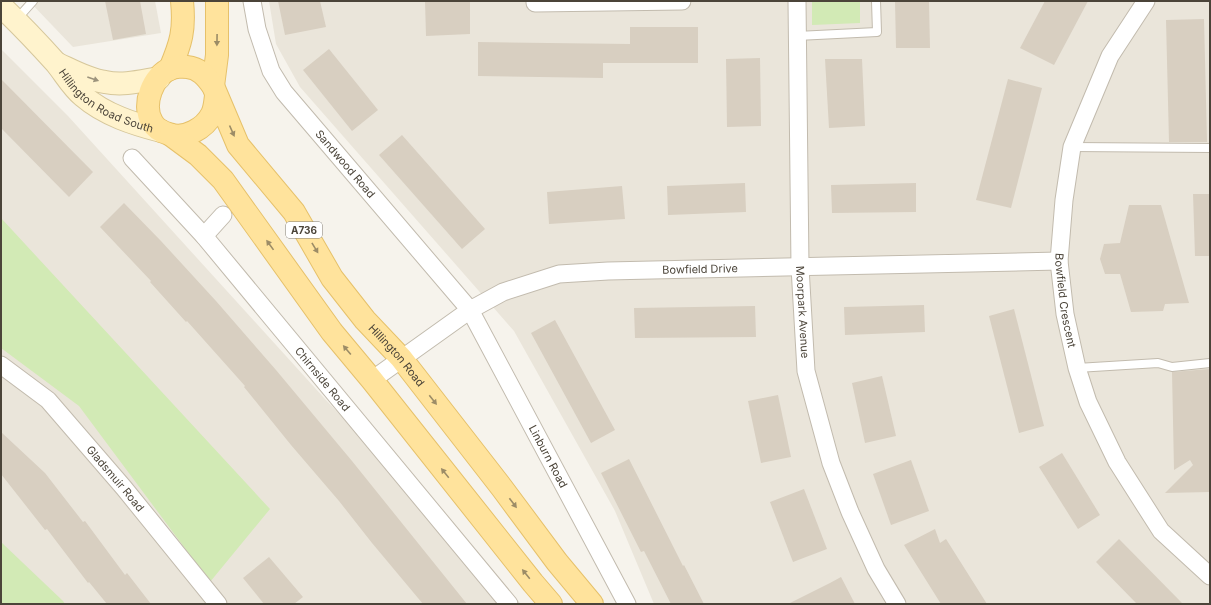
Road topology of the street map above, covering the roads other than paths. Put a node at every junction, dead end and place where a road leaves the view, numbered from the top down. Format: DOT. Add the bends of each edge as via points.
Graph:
graph roads {
  1 [pos="33,1"];
  2 [pos="182,1"];
  3 [pos="217,1"];
  4 [pos="252,1"];
  5 [pos="682,1"];
  6 [pos="797,1"];
  7 [pos="876,1"];
  8 [pos="1146,1"];
  9 [pos="535,2"];
  10 [pos="8,13"];
  11 [pos="798,36"];
  12 [pos="57,64"];
  13 [pos="164,73"];
  14 [pos="214,91"];
  15 [pos="166,133"];
  16 [pos="1072,147"];
  17 [pos="1210,148"];
  18 [pos="132,158"];
  19 [pos="224,215"];
  20 [pos="204,236"];
  21 [pos="1059,261"];
  22 [pos="800,267"];
  23 [pos="470,310"];
  24 [pos="401,358"];
  25 [pos="1210,363"];
  26 [pos="1,365"];
  27 [pos="1077,368"];
  28 [pos="372,380"];
  29 [pos="1210,576"];
  30 [pos="590,603"];
  31 [pos="218,604"];
  32 [pos="509,604"];
  33 [pos="551,604"];
  34 [pos="627,604"];
  35 [pos="897,604"];
  1 -- 10 [label="lane"];
  2 -- 13 [label="main road" via="183,26 180,46"];
  3 -- 14 [label="main road, one-way"];
  4 -- 23 [label="street, Sandwood Road" via="257,28 271,71 284,92"];
  5 -- 9 [label="street"];
  6 -- 11 [label="street, Moorpark Avenue"];
  7 -- 11 [label="lane" via="877,32"];
  8 -- 16 [label="street, Bowfield Crescent" via="1110,56"];
  10 -- 12 [label="street, Hillington Road South"];
  11 -- 22 [label="street, Moorpark Avenue"];
  12 -- 13 [label="street, Hillington Road South, one-way" via="106,83 130,83"];
  12 -- 15 [label="street, Hillington Road South" via="83,96 124,120"];
  13 -- 14 [label="main road" via="179,66 191,67 208,79"];
  13 -- 15 [label="main road" via="150,93 148,113 152,123"];
  14 -- 15 [label="main road" via="215,107 202,126 183,135"];
  14 -- 24 [label="main road, Hillington Road / A736, one-way" via="238,145 294,212 332,278 364,320"];
  28 -- 15 [label="main road, one-way" via="332,332 223,180 198,155"];
  16 -- 17 [label="lane"];
  16 -- 21 [label="street, Bowfield Crescent"];
  18 -- 20 [label="street, Chirnside Road"];
  19 -- 20 [label="street"];
  20 -- 32 [label="street, Chirnside Road"];
  21 -- 22 [label="street, Bowfield Drive"];
  21 -- 27 [label="street, Bowfield Crescent" via="1065,314"];
  22 -- 23 [label="street, Bowfield Drive" via="558,274 503,292"];
  22 -- 35 [label="street, Moorpark Avenue" via="806,371 831,463 876,569"];
  23 -- 24 [label="street, Bowfield Drive"];
  23 -- 34 [label="street, Linburn Road"];
  24 -- 28 [label="street, Bowfield Drive"];
  24 -- 30 [label="main road, Hillington Road / A736, one-way"];
  25 -- 27 [label="lane"];
  26 -- 31 [label="street, Gladsmuir Road" via="48,400 124,488"];
  27 -- 29 [label="street, Bowfield Crescent" via="1088,402 1117,462 1161,530"];
  33 -- 28 [label="main road, one-way"];
}
